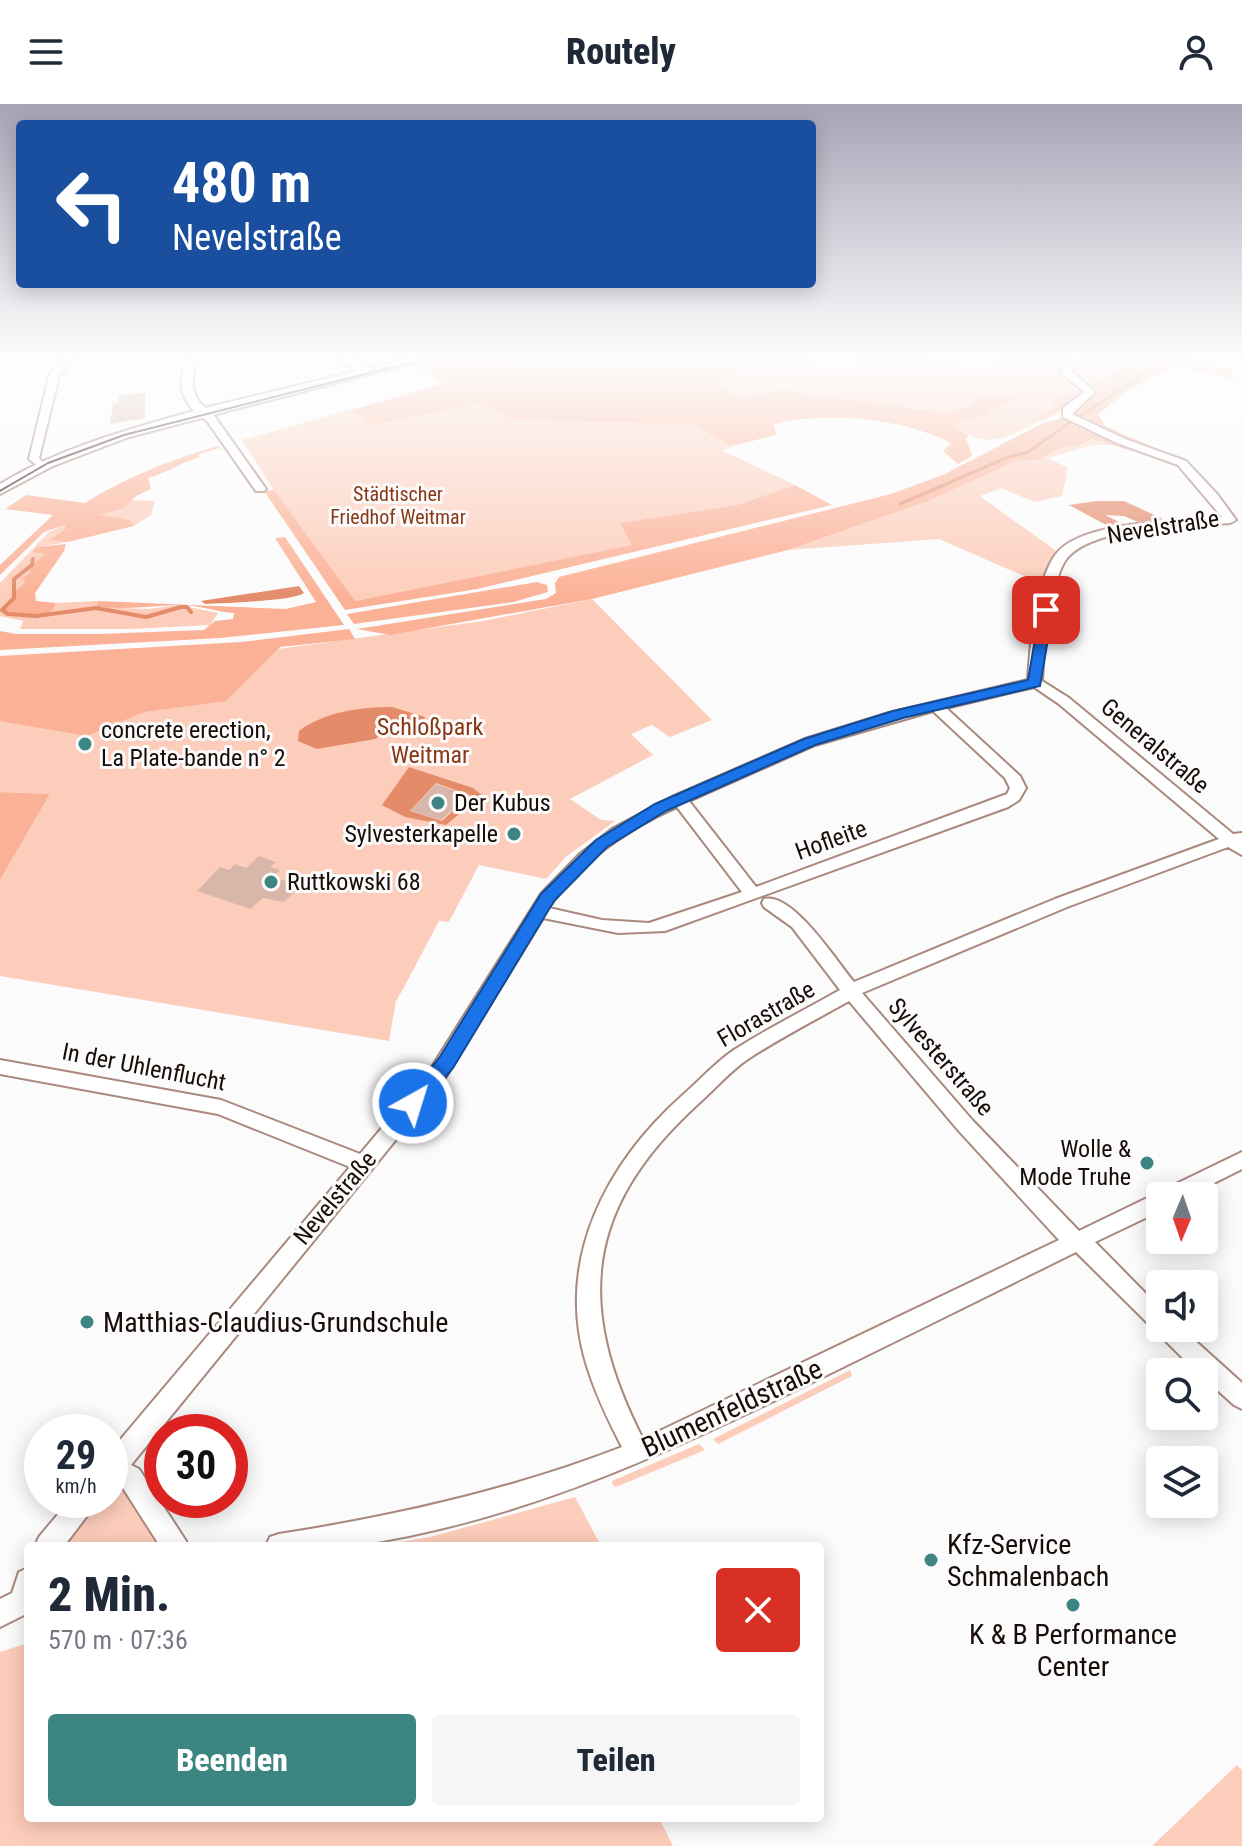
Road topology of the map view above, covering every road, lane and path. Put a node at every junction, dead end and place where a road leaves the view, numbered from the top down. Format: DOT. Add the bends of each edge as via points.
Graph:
graph roads {
  1 [pos="43,438"];
  2 [pos="112,438"];
  3 [pos="225,438"];
  4 [pos="1115,438"];
  5 [pos="39,459"];
  6 [pos="260,489"];
  7 [pos="0,490"];
  8 [pos="1035,683"];
  9 [pos="936,706"];
  10 [pos="679,799"];
  11 [pos="1239,843"];
  12 [pos="752,894"];
  13 [pos="770,903"];
  14 [pos="538,911"];
  15 [pos="852,993"];
  16 [pos="0,1067"];
  17 [pos="1242,1160"];
  18 [pos="364,1164"];
  19 [pos="1197,1182"];
  20 [pos="1146,1208"];
  21 [pos="1078,1241"];
  22 [pos="1146,1309"];
  23 [pos="1180,1342"];
  24 [pos="1242,1398"];
  25 [pos="128,1449"];
  26 [pos="637,1453"];
  27 [pos="128,1476"];
  28 [pos="71,1518"];
  29 [pos="51,1542"];
  30 [pos="173,1542"];
  31 [pos="301,1542"];
  1 -- 5 [label="street"];
  2 -- 5 [label="main road"];
  3 -- 6 [label="street"];
  4 -- 8 [label="street, Nevelstraße" via="1178,460 1230,520 1124,531 1090,539 1063,553 1055,568"];
  5 -- 7 [label="main road"];
  8 -- 9 [label="street, Nevelstraße"];
  8 -- 11 [label="street, Generalstraße"];
  9 -- 10 [label="street, Nevelstraße" via="824,737"];
  9 -- 12 [label="street, Hofleite" via="1012,776 1018,788 1014,797"];
  10 -- 12 [label="street"];
  10 -- 14 [label="street, Nevelstraße" via="602,844 557,885"];
  11 -- 15 [label="street, Florastraße" via="1061,903"];
  12 -- 14 [label="street, Hofleite" via="652,929"];
  13 -- 15 [label="street, Sylvesterstraße" via="798,923"];
  14 -- 18 [label="street, Nevelstraße" via="446,1063"];
  15 -- 21 [label="street, Sylvesterstraße" via="966,1126"];
  15 -- 26 [label="street, Florastraße" via="739,1056 696,1091 643,1148 606,1210 589,1270 588,1313 604,1385"];
  16 -- 18 [label="street, In der Uhlenflucht" via="211,1104"];
  17 -- 19 [label="street"];
  18 -- 25 [label="street, Nevelstraße"];
  20 -- 21 [label="street, Blumenfeldstraße"];
  21 -- 22 [label="street, Sylvesterstraße"];
  21 -- 26 [label="street, Blumenfeldstraße"];
  23 -- 24 [label="street"];
  26 -- 31 [label="street, Blumenfeldstraße" via="433,1518"];
  27 -- 30 [label="street, Nevelstraße"];
  28 -- 29 [label="street"];
}
